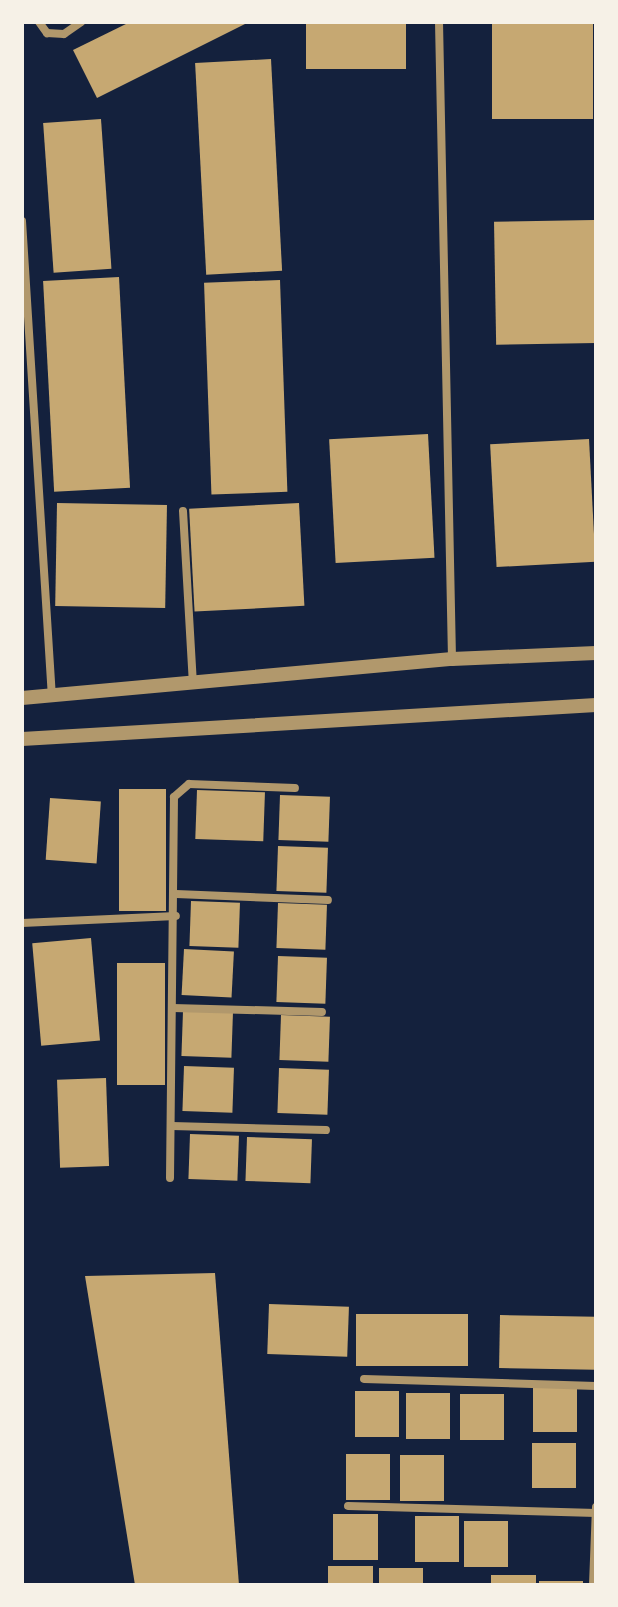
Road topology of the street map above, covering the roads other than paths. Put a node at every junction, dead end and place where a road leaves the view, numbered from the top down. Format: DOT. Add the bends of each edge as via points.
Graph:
graph roads {
  1 [pos="39,22"];
  2 [pos="81,22"];
  3 [pos="439,22"];
  4 [pos="22,221"];
  5 [pos="183,511"];
  6 [pos="596,653"];
  7 [pos="452,659"];
  8 [pos="193,685"];
  9 [pos="52,696"];
  10 [pos="22,698"];
  11 [pos="596,705"];
  12 [pos="22,739"];
  13 [pos="295,788"];
  14 [pos="176,894"];
  15 [pos="328,900"];
  16 [pos="176,916"];
  17 [pos="22,923"];
  18 [pos="173,1008"];
  19 [pos="322,1012"];
  20 [pos="172,1126"];
  21 [pos="326,1130"];
  22 [pos="170,1178"];
  23 [pos="364,1379"];
  24 [pos="596,1386"];
  25 [pos="348,1506"];
  26 [pos="596,1507"];
  27 [pos="596,1513"];
  28 [pos="593,1585"];
  1 -- 2 [label="street" via="47,33 64,34"];
  3 -- 7 [label="street"];
  4 -- 9 [label="street"];
  5 -- 8 [label="street"];
  6 -- 7 [label="street"];
  7 -- 8 [label="street"];
  8 -- 9 [label="street"];
  9 -- 10 [label="street"];
  11 -- 12 [label="street"];
  13 -- 14 [label="street" via="189,784 178,789"];
  14 -- 15 [label="street"];
  14 -- 16 [label="street"];
  16 -- 17 [label="street"];
  16 -- 18 [label="street"];
  18 -- 19 [label="street"];
  18 -- 20 [label="street"];
  20 -- 21 [label="street"];
  20 -- 22 [label="street"];
  23 -- 24 [label="street"];
  25 -- 27 [label="street"];
  26 -- 27 [label="street"];
  27 -- 28 [label="street"];
}
